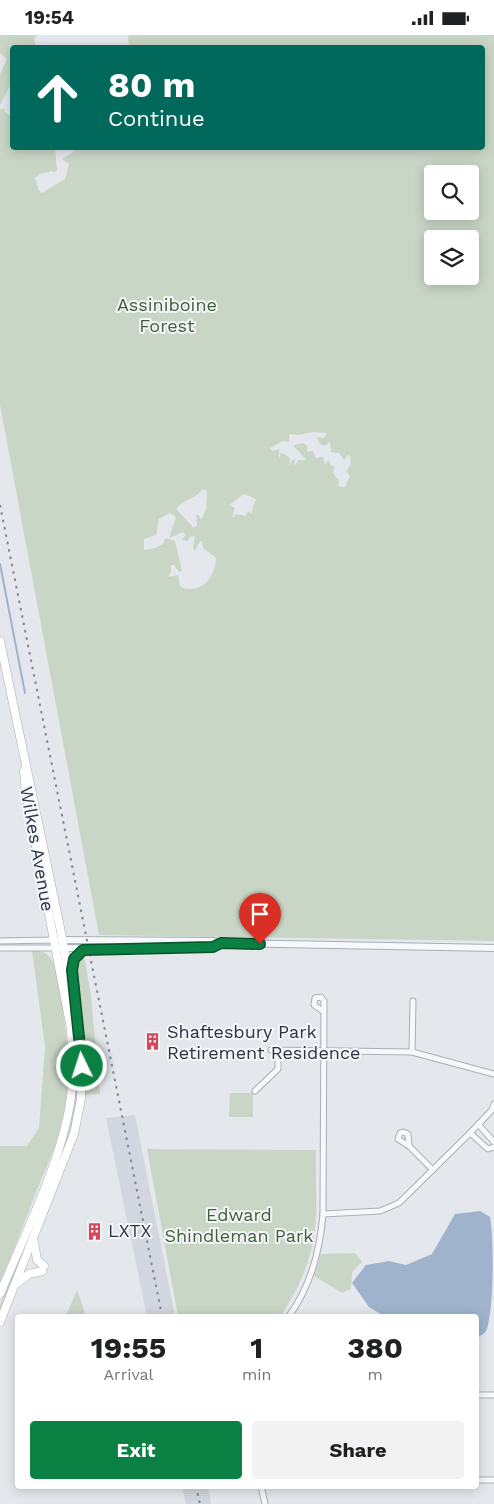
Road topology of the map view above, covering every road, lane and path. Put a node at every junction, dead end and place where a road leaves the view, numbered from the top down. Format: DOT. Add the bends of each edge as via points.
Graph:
graph roads {
  1 [pos="0,641"];
  2 [pos="21,749"];
  3 [pos="62,940"];
  4 [pos="0,941"];
  5 [pos="221,943"];
  6 [pos="58,946"];
  7 [pos="0,948"];
  8 [pos="494,948"];
  9 [pos="83,950"];
  10 [pos="413,1001"];
  11 [pos="74,1003"];
  12 [pos="324,1012"];
  13 [pos="324,1051"];
  14 [pos="412,1053"];
  15 [pos="494,1074"];
  16 [pos="255,1091"];
  17 [pos="494,1104"];
  18 [pos="478,1124"];
  19 [pos="470,1133"];
  20 [pos="494,1142"];
  21 [pos="409,1146"];
  22 [pos="494,1147"];
  23 [pos="433,1170"];
  24 [pos="323,1214"];
  25 [pos="34,1239"];
  26 [pos="14,1286"];
  27 [pos="0,1294"];
  28 [pos="293,1314"];
  29 [pos="0,1321"];
  30 [pos="479,1395"];
  31 [pos="494,1395"];
  32 [pos="479,1480"];
  33 [pos="494,1480"];
  34 [pos="262,1489"];
  35 [pos="265,1504"];
  1 -- 2 [label="main road, Wilkes Avenue"];
  2 -- 3 [label="main road, Wilkes Avenue"];
  2 -- 6 [label="main road, Wilkes Avenue" via="26,794"];
  3 -- 5 [label="street"];
  3 -- 6 [label="main road, Wilkes Avenue"];
  4 -- 6 [label="street"];
  5 -- 8 [label="street"];
  5 -- 9 [label="street" via="213,947"];
  6 -- 7 [label="street"];
  6 -- 9 [label="street"];
  6 -- 11 [label="main road"];
  6 -- 27 [label="main road" via="71,1029 71,1097 53,1166"];
  9 -- 11 [label="main road" via="72,964"];
  10 -- 14 [label="street"];
  11 -- 25 [label="main road" via="82,1055 78,1117"];
  12 -- 13 [label="street"];
  13 -- 14 [label="street"];
  13 -- 16 [label="street" via="274,1050 278,1069"];
  13 -- 24 [label="street"];
  14 -- 15 [label="street"];
  17 -- 18 [label="street"];
  18 -- 19 [label="street"];
  18 -- 20 [label="street"];
  19 -- 22 [label="street" via="488,1149"];
  19 -- 23 [label="street"];
  21 -- 23 [label="street"];
  23 -- 24 [label="street" via="399,1203 380,1211"];
  24 -- 28 [label="street" via="317,1254"];
  25 -- 26 [label="main road"];
  25 -- 26 [label="main road" via="37,1260 43,1269 28,1274"];
  26 -- 29 [label="main road"];
  30 -- 31 [label="street"];
  32 -- 33 [label="street"];
  34 -- 35 [label="street"];
}
